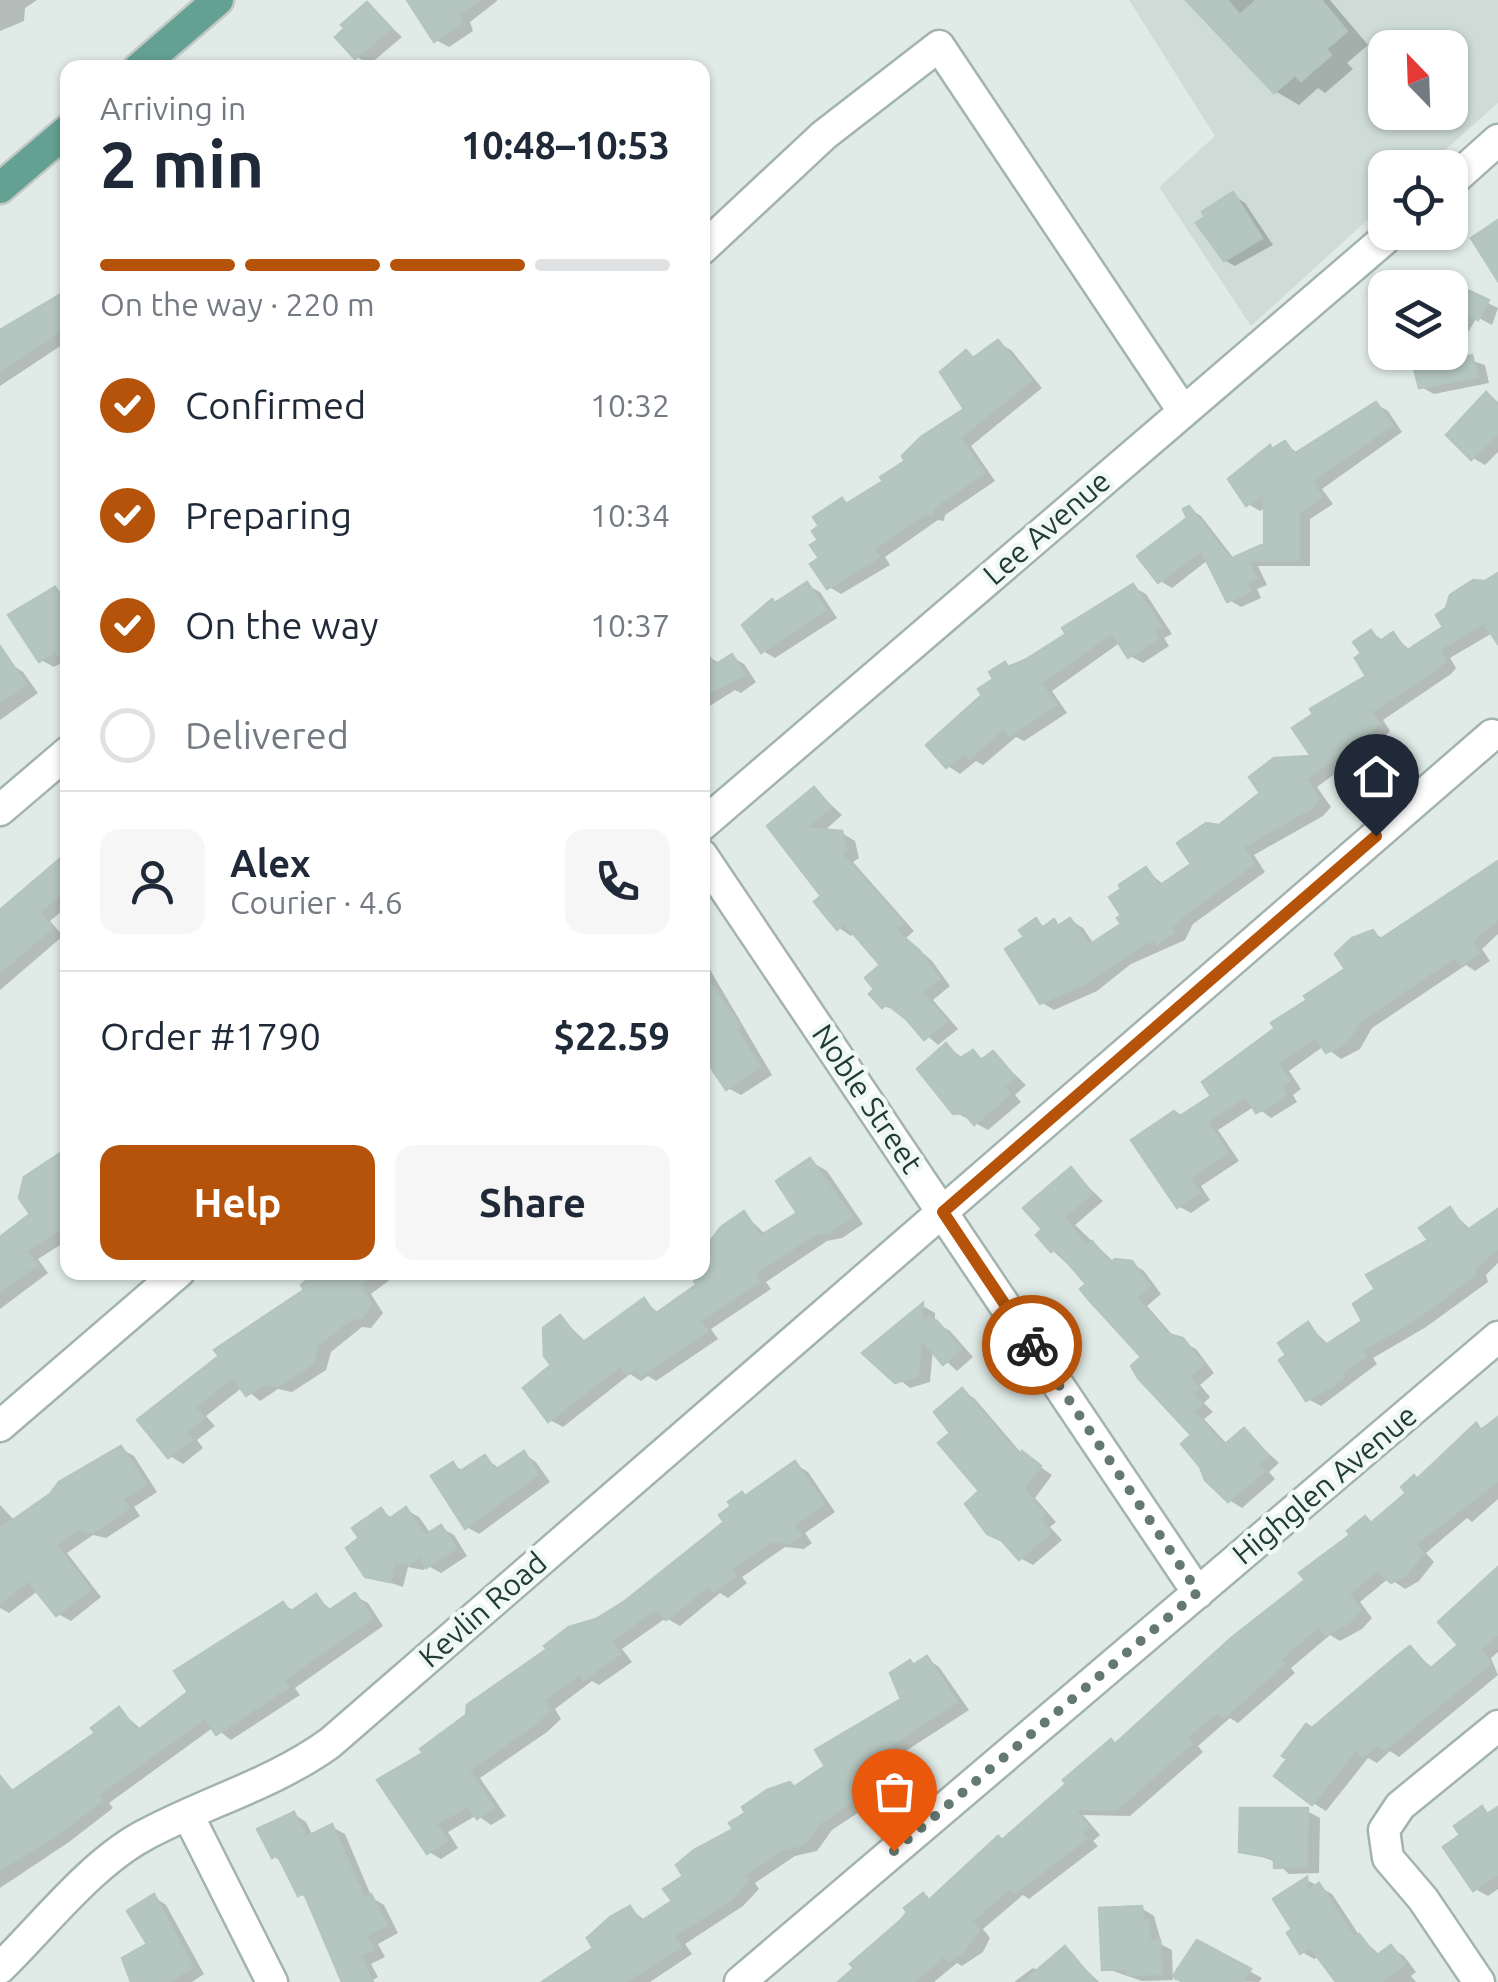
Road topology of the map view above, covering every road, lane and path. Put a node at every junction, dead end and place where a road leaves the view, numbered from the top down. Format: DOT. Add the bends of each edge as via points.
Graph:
graph roads {
  1 [pos="218,0"];
  2 [pos="159,60"];
  3 [pos="60,137"];
  4 [pos="1498,140"];
  5 [pos="1468,167"];
  6 [pos="0,188"];
  7 [pos="710,242"];
  8 [pos="1372,250"];
  9 [pos="1183,410"];
  10 [pos="1492,735"];
  11 [pos="60,759"];
  12 [pos="0,810"];
  13 [pos="710,817"];
  14 [pos="710,867"];
  15 [pos="943,1212"];
  16 [pos="170,1280"];
  17 [pos="1498,1337"];
  18 [pos="0,1426"];
  19 [pos="1198,1592"];
  20 [pos="1498,1726"];
  21 [pos="188,1814"];
  22 [pos="0,1968"];
  23 [pos="272,1982"];
  24 [pos="740,1982"];
  25 [pos="1479,1982"];
  1 -- 2 [label="main road"];
  3 -- 6 [label="main road"];
  4 -- 5 [label="street"];
  7 -- 9 [label="street" via="824,135 939,46"];
  8 -- 9 [label="street, Lee Avenue"];
  9 -- 13 [label="street, Lee Avenue"];
  10 -- 15 [label="street, Kevlin Road"];
  11 -- 12 [label="street"];
  14 -- 15 [label="street, Noble Street"];
  15 -- 19 [label="street, Noble Street"];
  15 -- 21 [label="street, Kevlin Road" via="330,1743 296,1768"];
  16 -- 18 [label="street"];
  17 -- 19 [label="street, Highglen Avenue"];
  19 -- 24 [label="street, Highglen Avenue"];
  20 -- 25 [label="street" via="1400,1806 1384,1830 1388,1858"];
  21 -- 22 [label="street, Kevlin Road" via="110,1857"];
  21 -- 23 [label="street"];
}
